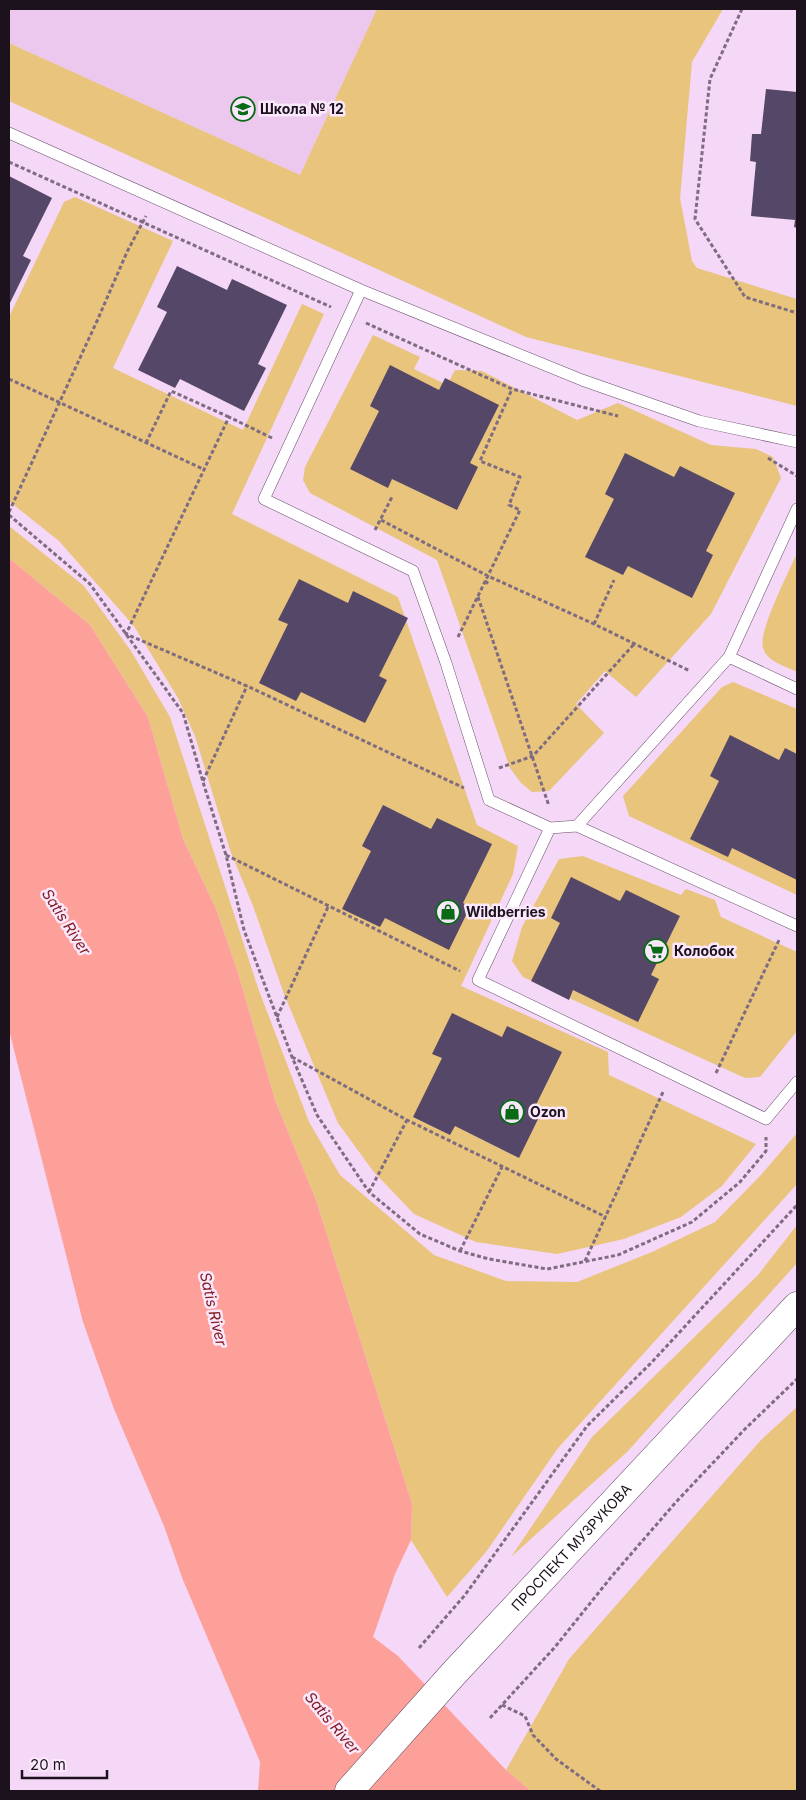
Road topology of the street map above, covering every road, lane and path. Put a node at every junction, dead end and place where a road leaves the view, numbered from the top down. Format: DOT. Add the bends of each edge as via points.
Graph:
graph roads {
  1 [pos="742,9"];
  2 [pos="9,134"];
  3 [pos="154,199"];
  4 [pos="361,290"];
  5 [pos="797,312"];
  6 [pos="9,379"];
  7 [pos="512,389"];
  8 [pos="60,403"];
  9 [pos="229,417"];
  10 [pos="146,442"];
  11 [pos="797,442"];
  12 [pos="288,446"];
  13 [pos="203,469"];
  14 [pos="392,497"];
  15 [pos="797,509"];
  16 [pos="9,514"];
  17 [pos="380,520"];
  18 [pos="366,548"];
  19 [pos="488,576"];
  20 [pos="614,580"];
  21 [pos="485,581"];
  22 [pos="490,585"];
  23 [pos="478,596"];
  24 [pos="594,624"];
  25 [pos="126,634"];
  26 [pos="635,643"];
  27 [pos="729,656"];
  28 [pos="446,663"];
  29 [pos="708,680"];
  30 [pos="247,686"];
  31 [pos="797,689"];
  32 [pos="533,756"];
  33 [pos="482,773"];
  34 [pos="203,782"];
  35 [pos="489,800"];
  36 [pos="577,826"];
  37 [pos="553,827"];
  38 [pos="226,854"];
  39 [pos="328,906"];
  40 [pos="792,924"];
  41 [pos="478,980"];
  42 [pos="276,1017"];
  43 [pos="292,1057"];
  44 [pos="672,1073"];
  45 [pos="797,1082"];
  46 [pos="707,1090"];
  47 [pos="766,1119"];
  48 [pos="407,1120"];
  49 [pos="502,1167"];
  50 [pos="369,1192"];
  51 [pos="797,1205"];
  52 [pos="606,1216"];
  53 [pos="460,1251"];
  54 [pos="584,1262"];
  55 [pos="797,1306"];
  56 [pos="797,1379"];
  57 [pos="419,1648"];
  58 [pos="501,1705"];
  59 [pos="490,1718"];
  60 [pos="349,1791"];
  61 [pos="600,1791"];
  1 -- 5 [label="path" via="710,79 695,219 745,297"];
  2 -- 3 [label="lane"];
  3 -- 4 [label="lane"];
  3 -- 8 [label="path"];
  4 -- 11 [label="lane" via="582,380 699,421"];
  4 -- 12 [label="lane"];
  6 -- 8 [label="path"];
  7 -- 19 [label="path" via="480,461 520,477 509,505 520,510"];
  8 -- 10 [label="path"];
  8 -- 16 [label="path"];
  9 -- 10 [label="path" via="171,391"];
  9 -- 12 [label="path"];
  9 -- 13 [label="path"];
  10 -- 13 [label="path"];
  12 -- 18 [label="lane" via="264,499"];
  13 -- 25 [label="path"];
  14 -- 17 [label="path"];
  15 -- 27 [label="lane"];
  16 -- 25 [label="path" via="90,584"];
  17 -- 18 [label="path"];
  17 -- 19 [label="path"];
  18 -- 28 [label="lane" via="413,571"];
  19 -- 21 [label="path"];
  19 -- 24 [label="path"];
  20 -- 24 [label="path"];
  21 -- 22 [label="path"];
  21 -- 23 [label="path"];
  23 -- 28 [label="path"];
  23 -- 32 [label="path"];
  24 -- 26 [label="path"];
  25 -- 30 [label="path"];
  25 -- 34 [label="path" via="184,713"];
  26 -- 29 [label="path"];
  26 -- 32 [label="path"];
  27 -- 29 [label="lane"];
  27 -- 31 [label="lane"];
  28 -- 33 [label="lane"];
  29 -- 36 [label="lane"];
  30 -- 34 [label="path"];
  30 -- 35 [label="path"];
  32 -- 33 [label="path"];
  32 -- 37 [label="path"];
  33 -- 35 [label="lane"];
  34 -- 38 [label="path"];
  35 -- 37 [label="lane"];
  36 -- 37 [label="lane"];
  36 -- 40 [label="lane"];
  37 -- 41 [label="lane"];
  38 -- 39 [label="path"];
  38 -- 42 [label="path" via="244,930"];
  39 -- 41 [label="path"];
  39 -- 42 [label="path"];
  40 -- 46 [label="path"];
  41 -- 44 [label="lane"];
  42 -- 43 [label="path"];
  43 -- 48 [label="path"];
  43 -- 50 [label="path" via="318,1115"];
  44 -- 46 [label="lane"];
  44 -- 52 [label="path"];
  45 -- 47 [label="lane"];
  46 -- 47 [label="lane"];
  47 -- 54 [label="path" via="766,1151 740,1182 692,1222 618,1255"];
  48 -- 49 [label="path"];
  48 -- 50 [label="path"];
  49 -- 52 [label="path"];
  49 -- 53 [label="path"];
  50 -- 53 [label="path" via="420,1234"];
  51 -- 57 [label="path" via="652,1362 587,1426 466,1595"];
  52 -- 54 [label="path"];
  53 -- 54 [label="path" via="547,1269"];
  55 -- 60 [label="main road, ПРОСПЕКТ МУЗРУКОВА" via="455,1672"];
  56 -- 58 [label="path" via="676,1502 555,1647"];
  58 -- 59 [label="path"];
  58 -- 61 [label="path" via="525,1716 534,1735 556,1759"];
}
